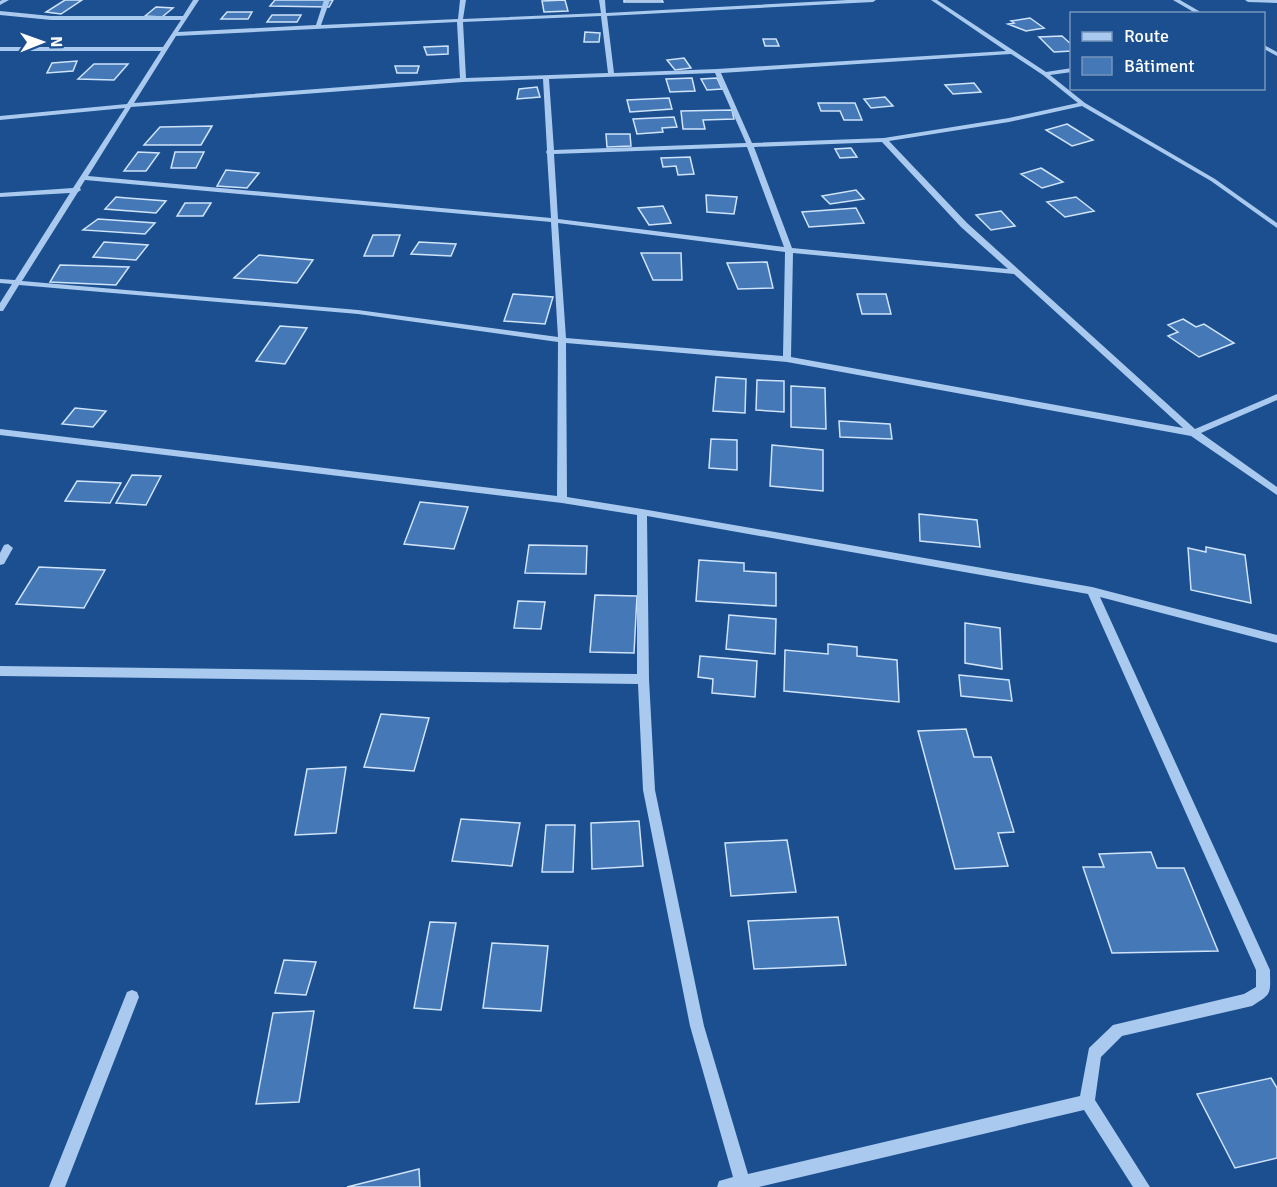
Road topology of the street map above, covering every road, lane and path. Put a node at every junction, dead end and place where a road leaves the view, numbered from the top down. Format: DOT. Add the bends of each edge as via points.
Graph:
graph roads {
  1 [pos="6,0"];
  2 [pos="196,0"];
  3 [pos="327,0"];
  4 [pos="463,0"];
  5 [pos="602,0"];
  6 [pos="748,0"];
  7 [pos="873,0"];
  8 [pos="934,0"];
  9 [pos="1176,0"];
  10 [pos="1248,0"];
  11 [pos="1277,2"];
  12 [pos="0,3"];
  13 [pos="752,8"];
  14 [pos="1198,12"];
  15 [pos="0,13"];
  16 [pos="603,14"];
  17 [pos="186,18"];
  18 [pos="460,21"];
  19 [pos="318,26"];
  20 [pos="175,34"];
  21 [pos="0,49"];
  22 [pos="166,49"];
  23 [pos="1012,52"];
  24 [pos="1070,70"];
  25 [pos="717,71"];
  26 [pos="611,74"];
  27 [pos="1045,74"];
  28 [pos="546,76"];
  29 [pos="463,80"];
  30 [pos="1083,104"];
  31 [pos="132,105"];
  32 [pos="0,118"];
  33 [pos="884,140"];
  34 [pos="750,145"];
  35 [pos="549,152"];
  36 [pos="85,178"];
  37 [pos="78,190"];
  38 [pos="0,195"];
  39 [pos="553,220"];
  40 [pos="1277,226"];
  41 [pos="789,250"];
  42 [pos="1017,273"];
  43 [pos="0,281"];
  44 [pos="18,282"];
  45 [pos="0,309"];
  46 [pos="562,340"];
  47 [pos="787,359"];
  48 [pos="1277,397"];
  49 [pos="0,432"];
  50 [pos="1194,433"];
  51 [pos="1277,492"];
  52 [pos="562,500"];
  53 [pos="642,512"];
  54 [pos="8,548"];
  55 [pos="0,561"];
  56 [pos="1092,591"];
  57 [pos="1277,639"];
  58 [pos="0,671"];
  59 [pos="643,679"];
  60 [pos="132,997"];
  61 [pos="1087,1102"];
  62 [pos="742,1181"];
  63 [pos="57,1187"];
  64 [pos="725,1187"];
  65 [pos="1142,1187"];
  1 -- 12 [label="street"];
  2 -- 17 [label="street"];
  3 -- 19 [label="street"];
  4 -- 18 [label="street"];
  5 -- 16 [label="street"];
  6 -- 13 [label="street"];
  7 -- 13 [label="street"];
  8 -- 23 [label="street"];
  9 -- 14 [label="street"];
  10 -- 11 [label="street"];
  13 -- 16 [label="street"];
  15 -- 17 [label="street" via="51,18"];
  16 -- 18 [label="street"];
  16 -- 26 [label="street"];
  17 -- 20 [label="street"];
  18 -- 19 [label="street"];
  18 -- 29 [label="street"];
  19 -- 20 [label="street"];
  20 -- 22 [label="street"];
  21 -- 22 [label="street"];
  22 -- 31 [label="street"];
  23 -- 25 [label="street"];
  23 -- 27 [label="street"];
  24 -- 27 [label="street"];
  25 -- 26 [label="street"];
  25 -- 34 [label="street"];
  26 -- 28 [label="street"];
  27 -- 30 [label="street"];
  28 -- 29 [label="street"];
  28 -- 35 [label="street"];
  29 -- 31 [label="street"];
  30 -- 33 [label="street"];
  30 -- 40 [label="street" via="1213,180"];
  31 -- 32 [label="street"];
  31 -- 36 [label="street"];
  33 -- 34 [label="street"];
  33 -- 42 [label="street" via="964,225"];
  34 -- 35 [label="street"];
  34 -- 41 [label="street"];
  35 -- 39 [label="street"];
  36 -- 37 [label="street"];
  36 -- 39 [label="street"];
  37 -- 38 [label="street"];
  37 -- 44 [label="street"];
  39 -- 41 [label="street"];
  39 -- 46 [label="street"];
  41 -- 42 [label="street"];
  41 -- 47 [label="street"];
  42 -- 50 [label="street"];
  43 -- 44 [label="street"];
  44 -- 45 [label="street"];
  44 -- 46 [label="street" via="358,312"];
  46 -- 47 [label="street"];
  46 -- 52 [label="street"];
  47 -- 50 [label="street"];
  48 -- 50 [label="street"];
  49 -- 52 [label="street"];
  50 -- 51 [label="street"];
  52 -- 53 [label="street"];
  53 -- 56 [label="street"];
  53 -- 59 [label="street"];
  54 -- 55 [label="street"];
  56 -- 57 [label="street"];
  56 -- 61 [label="street" via="1263,970 1263,991 1247,1001 1118,1030 1094,1053"];
  58 -- 59 [label="street"];
  59 -- 62 [label="street" via="653,811 697,1026"];
  60 -- 63 [label="street"];
  61 -- 62 [label="street"];
  61 -- 65 [label="street"];
  62 -- 64 [label="street"];
}
